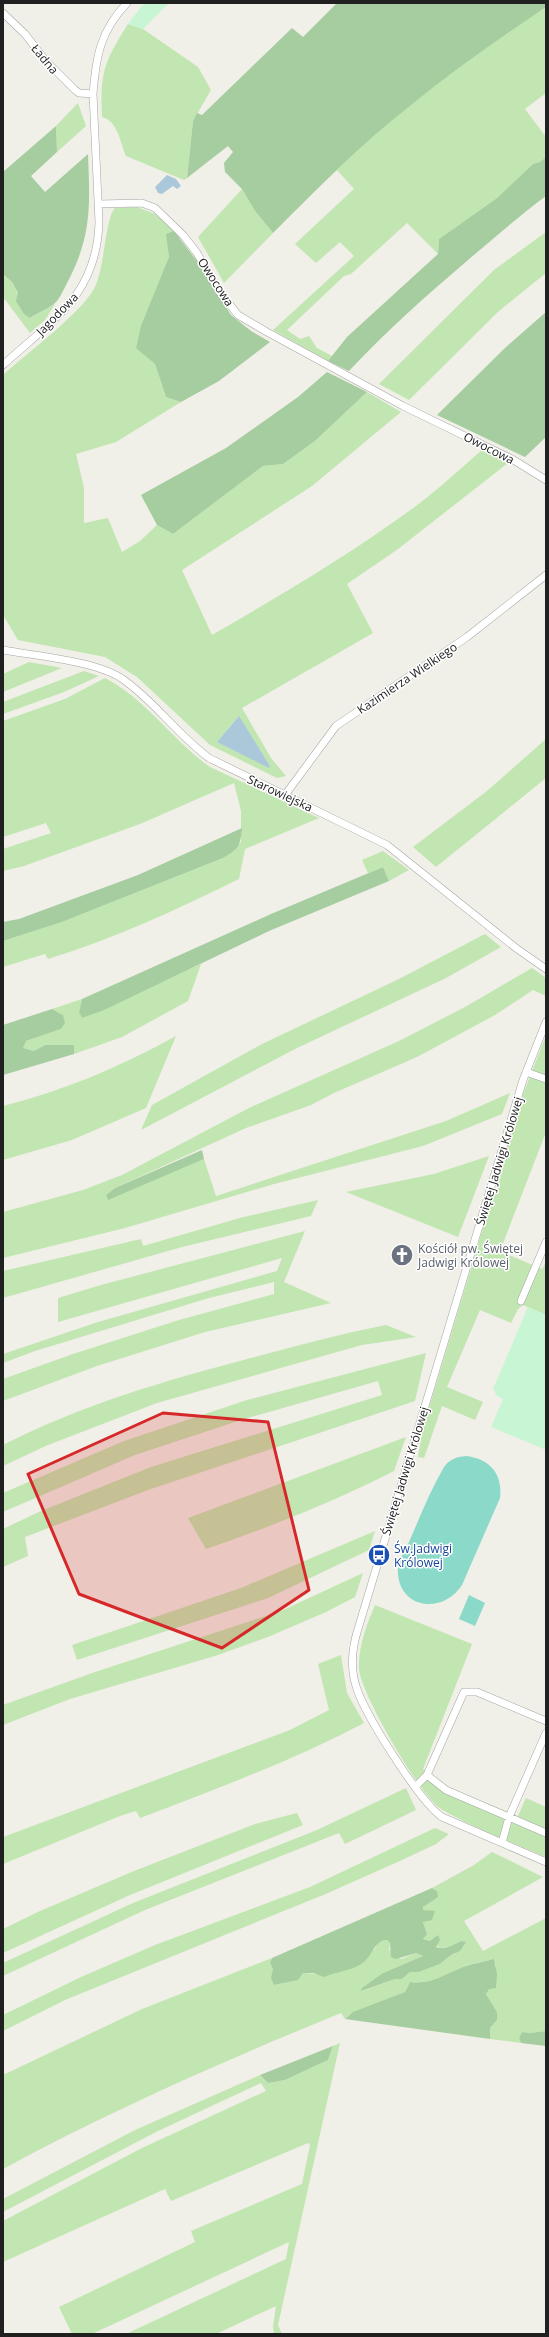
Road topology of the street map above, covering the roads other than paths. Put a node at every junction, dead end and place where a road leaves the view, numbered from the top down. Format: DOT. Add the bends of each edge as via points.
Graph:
graph roads {
  1 [pos="127,3"];
  2 [pos="3,13"];
  3 [pos="93,94"];
  4 [pos="98,204"];
  5 [pos="3,365"];
  6 [pos="546,480"];
  7 [pos="546,575"];
  8 [pos="3,650"];
  9 [pos="285,795"];
  10 [pos="546,969"];
  11 [pos="546,1022"];
  12 [pos="526,1072"];
  13 [pos="546,1079"];
  14 [pos="546,1242"];
  15 [pos="521,1301"];
  16 [pos="546,1721"];
  17 [pos="546,1733"];
  18 [pos="427,1775"];
  19 [pos="415,1787"];
  20 [pos="510,1817"];
  21 [pos="546,1833"];
  22 [pos="502,1843"];
  23 [pos="546,1862"];
  1 -- 3 [label="street" via="114,18 98,51"];
  2 -- 3 [label="street, Ładna" via="75,90 79,93"];
  3 -- 4 [label="street"];
  4 -- 5 [label="street, Jagodowa" via="98,236 85,282 66,309"];
  4 -- 6 [label="street, Owocowa" via="142,203 155,208 183,235 197,253 219,291 238,315 390,399 512,459"];
  7 -- 9 [label="street, Kazimierza Wielkiego" via="467,637 336,726"];
  8 -- 9 [label="street, Starowiejska" via="111,672 136,690 209,758"];
  9 -- 10 [label="street, Starowiejska" via="387,845 510,944"];
  11 -- 12 [label="street, Świętej Jadwigi Królowej"];
  12 -- 13 [label="street"];
  12 -- 19 [label="street, Świętej Jadwigi Królowej" via="354,1644 353,1673 361,1702"];
  14 -- 15 [label="street"];
  16 -- 18 [label="street" via="477,1692 464,1692 455,1707"];
  17 -- 20 [label="street"];
  18 -- 19 [label="street"];
  18 -- 20 [label="street" via="446,1790"];
  19 -- 22 [label="street, Świętej Jadwigi Królowej" via="433,1811 442,1817"];
  20 -- 21 [label="street"];
  20 -- 22 [label="street"];
  22 -- 23 [label="street, Świętej Jadwigi Królowej"];
}
